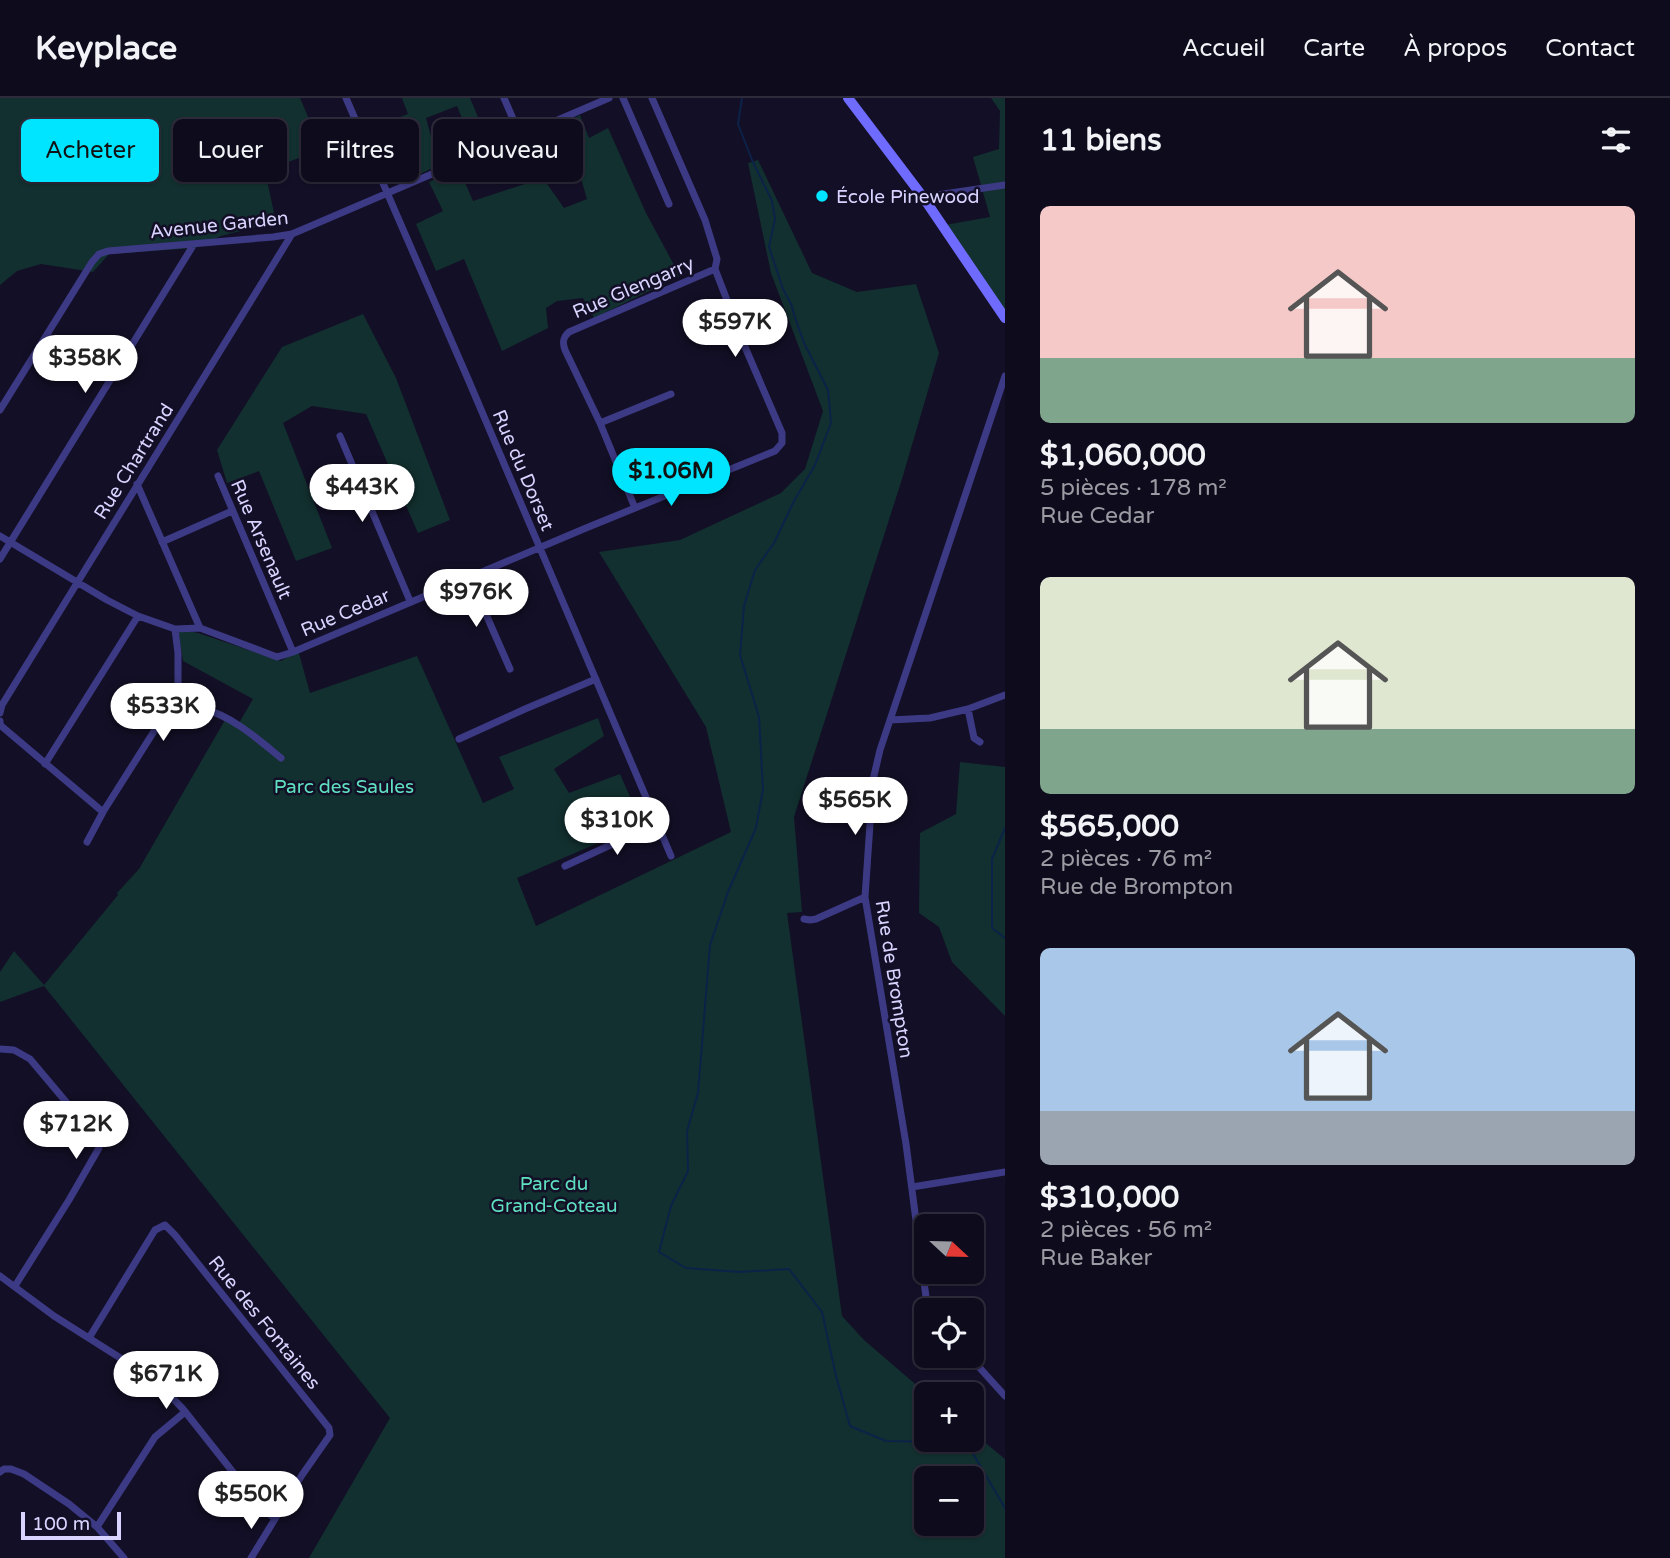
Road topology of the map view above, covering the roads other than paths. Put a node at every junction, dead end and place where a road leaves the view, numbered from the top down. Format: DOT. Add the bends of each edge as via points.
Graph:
graph roads {
  1 [pos="346,98"];
  2 [pos="504,98"];
  3 [pos="606,98"];
  4 [pos="623,98"];
  5 [pos="652,98"];
  6 [pos="848,98"];
  7 [pos="513,119"];
  8 [pos="557,119"];
  9 [pos="433,173"];
  10 [pos="1005,185"];
  11 [pos="388,193"];
  12 [pos="923,197"];
  13 [pos="669,204"];
  14 [pos="292,234"];
  15 [pos="194,244"];
  16 [pos="715,269"];
  17 [pos="1005,318"];
  18 [pos="1005,376"];
  19 [pos="671,394"];
  20 [pos="0,410"];
  21 [pos="600,423"];
  22 [pos="340,436"];
  23 [pos="218,476"];
  24 [pos="137,484"];
  25 [pos="635,508"];
  26 [pos="232,511"];
  27 [pos="0,536"];
  28 [pos="11,542"];
  29 [pos="162,542"];
  30 [pos="540,548"];
  31 [pos="0,559"];
  32 [pos="470,578"];
  33 [pos="76,582"];
  34 [pos="410,601"];
  35 [pos="138,615"];
  36 [pos="200,628"];
  37 [pos="175,629"];
  38 [pos="293,652"];
  39 [pos="510,669"];
  40 [pos="596,680"];
  41 [pos="1005,695"];
  42 [pos="170,706"];
  43 [pos="1,709"];
  44 [pos="968,709"];
  45 [pos="890,720"];
  46 [pos="0,721"];
  47 [pos="459,739"];
  48 [pos="980,742"];
  49 [pos="281,758"];
  50 [pos="45,764"];
  51 [pos="103,812"];
  52 [pos="658,823"];
  53 [pos="87,842"];
  54 [pos="671,856"];
  55 [pos="565,866"];
  56 [pos="865,897"];
  57 [pos="804,919"];
  58 [pos="0,1049"];
  59 [pos="1005,1172"];
  60 [pos="912,1187"];
  61 [pos="0,1276"];
  62 [pos="15,1286"];
  63 [pos="926,1298"];
  64 [pos="89,1338"];
  65 [pos="980,1368"];
  66 [pos="1005,1396"];
  67 [pos="185,1412"];
  68 [pos="0,1472"];
  69 [pos="275,1520"];
  70 [pos="97,1527"];
  71 [pos="124,1558"];
  72 [pos="251,1558"];
  1 -- 11 [label="street, Rue du Dorset"];
  2 -- 7 [label="street"];
  3 -- 8 [label="street, Avenue Garden"];
  4 -- 13 [label="street"];
  5 -- 16 [label="street" via="705,220 717,259"];
  6 -- 12 [label="street"];
  9 -- 11 [label="street, Avenue Garden"];
  10 -- 12 [label="street"];
  11 -- 14 [label="street, Avenue Garden"];
  11 -- 30 [label="street, Rue du Dorset"];
  12 -- 17 [label="street"];
  14 -- 15 [label="street, Avenue Garden"];
  14 -- 24 [label="street, Rue Chartrand"];
  15 -- 20 [label="street, Avenue Garden" via="99,254"];
  15 -- 28 [label="street"];
  16 -- 21 [label="street, Rue Glengarry" via="564,336 565,349"];
  16 -- 25 [label="street, Rue Cedar" via="782,433 782,443 775,451"];
  18 -- 45 [label="street, Rue de Brompton"];
  19 -- 21 [label="street"];
  21 -- 25 [label="street"];
  22 -- 34 [label="street"];
  23 -- 26 [label="street, Rue Arsenault"];
  24 -- 29 [label="street"];
  24 -- 33 [label="street, Rue Chartrand"];
  25 -- 30 [label="street, Rue Cedar"];
  26 -- 29 [label="street"];
  26 -- 38 [label="street, Rue Arsenault"];
  27 -- 28 [label="street, Rue Cedar"];
  28 -- 31 [label="street"];
  28 -- 33 [label="street, Rue Cedar"];
  29 -- 36 [label="street"];
  30 -- 32 [label="street, Rue Cedar"];
  30 -- 40 [label="street, Rue du Dorset"];
  32 -- 34 [label="street, Rue Cedar"];
  32 -- 39 [label="street"];
  33 -- 35 [label="street, Rue Cedar"];
  33 -- 43 [label="street, Rue Chartrand"];
  34 -- 38 [label="street, Rue Cedar"];
  35 -- 37 [label="street, Rue Cedar"];
  35 -- 50 [label="street"];
  36 -- 37 [label="street, Rue Cedar"];
  36 -- 38 [label="street, Rue Cedar" via="277,657"];
  37 -- 42 [label="street" via="178,683"];
  40 -- 47 [label="street"];
  40 -- 52 [label="street, Rue du Dorset"];
  41 -- 44 [label="street"];
  42 -- 49 [label="street" via="205,709 228,719"];
  42 -- 51 [label="street"];
  44 -- 45 [label="street" via="930,718"];
  44 -- 48 [label="street" via="974,738"];
  45 -- 56 [label="street, Rue de Brompton" via="873,780"];
  46 -- 50 [label="street"];
  50 -- 51 [label="street"];
  51 -- 53 [label="street"];
  52 -- 54 [label="street, Rue du Dorset"];
  52 -- 55 [label="street"];
  56 -- 57 [label="street" via="816,919"];
  56 -- 60 [label="street, Rue de Brompton"];
  58 -- 62 [label="street" via="30,1059 88,1128 99,1148"];
  59 -- 60 [label="street"];
  60 -- 63 [label="street, Rue de Brompton"];
  61 -- 62 [label="street"];
  62 -- 64 [label="street"];
  64 -- 67 [label="street" via="159,1384"];
  64 -- 69 [label="street, Rue des Fontaines" via="155,1230 165,1225 329,1428 330,1435"];
  65 -- 66 [label="street"];
  67 -- 69 [label="street"];
  67 -- 70 [label="street" via="155,1437"];
  68 -- 70 [label="street" via="11,1469 24,1474"];
  69 -- 72 [label="street, Rue des Fontaines"];
  70 -- 71 [label="street"];
}
